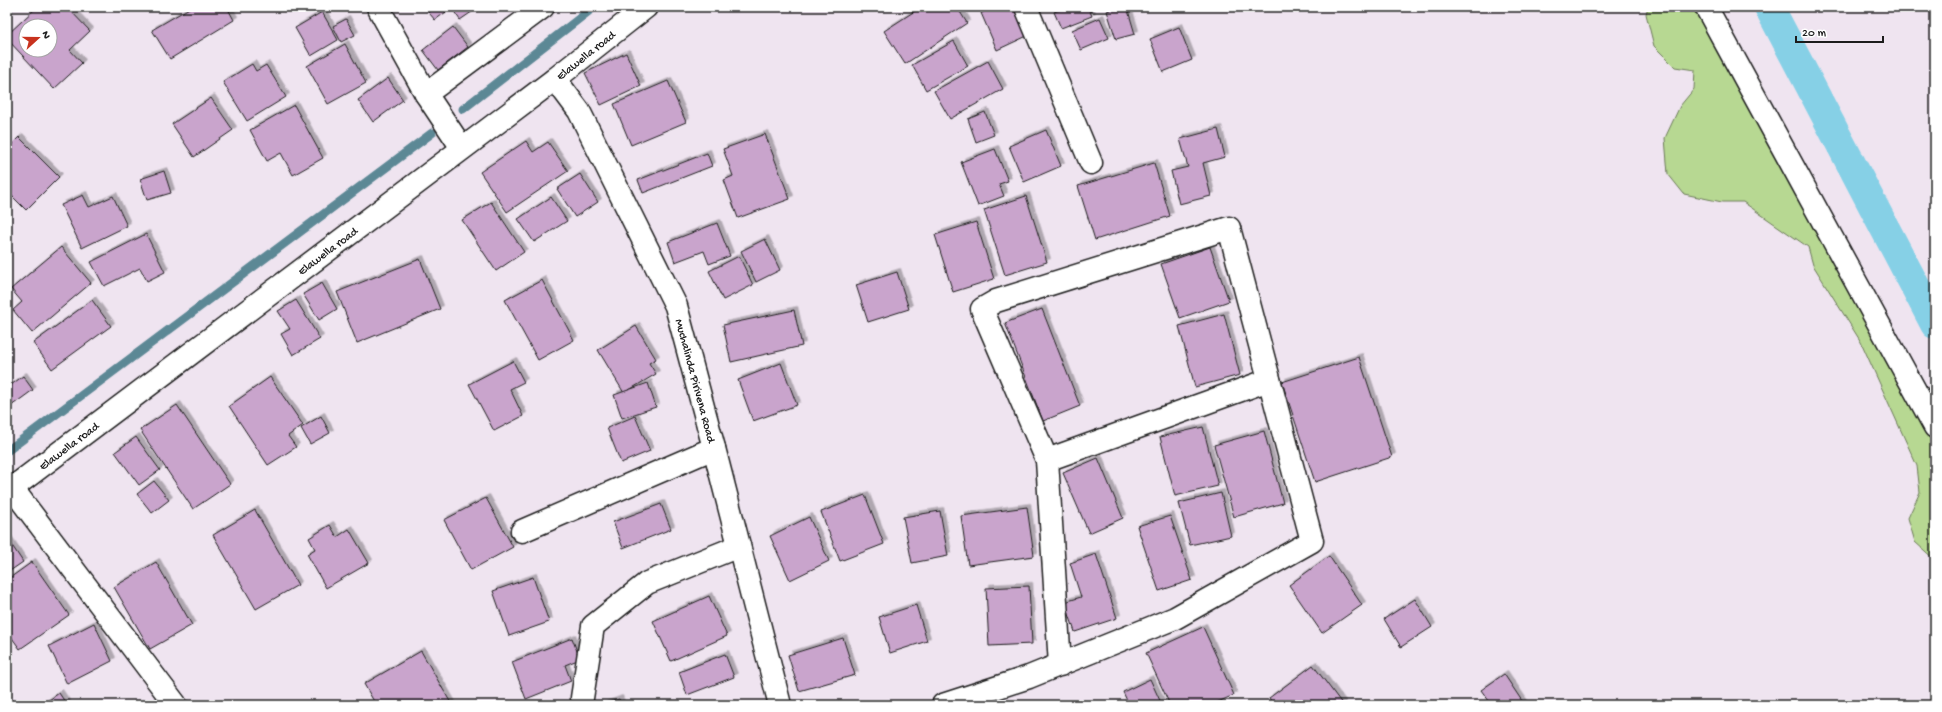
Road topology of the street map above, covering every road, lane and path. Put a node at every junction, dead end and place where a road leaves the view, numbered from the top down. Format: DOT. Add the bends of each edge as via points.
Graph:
graph roads {
  1 [pos="378,7"];
  2 [pos="543,7"];
  3 [pos="646,7"];
  4 [pos="1026,7"];
  5 [pos="1706,7"];
  6 [pos="555,79"];
  7 [pos="426,94"];
  8 [pos="462,148"];
  9 [pos="1091,163"];
  10 [pos="1269,380"];
  11 [pos="1935,427"];
  12 [pos="714,448"];
  13 [pos="1047,460"];
  14 [pos="10,490"];
  15 [pos="522,531"];
  16 [pos="739,546"];
  17 [pos="1060,665"];
  18 [pos="582,698"];
  19 [pos="176,705"];
  20 [pos="780,705"];
  21 [pos="943,705"];
  1 -- 7 [label="street"];
  2 -- 7 [label="street"];
  3 -- 6 [label="street, Elawella road"];
  4 -- 9 [label="street"];
  5 -- 11 [label="street"];
  6 -- 8 [label="street, Elawella road"];
  6 -- 12 [label="street, Muchalinda Pirivena Road" via="579,111 676,306"];
  7 -- 8 [label="street"];
  8 -- 14 [label="street, Elawella road"];
  10 -- 13 [label="street"];
  10 -- 13 [label="street" via="1229,228 996,301 982,309"];
  10 -- 17 [label="street" via="1312,541 1175,618"];
  12 -- 15 [label="street"];
  12 -- 16 [label="street, Muchalinda Pirivena Road"];
  13 -- 17 [label="street"];
  14 -- 19 [label="street"];
  16 -- 18 [label="street" via="647,583 593,626"];
  16 -- 20 [label="street, Muchalinda Pirivena Road"];
  17 -- 21 [label="street"];
}
